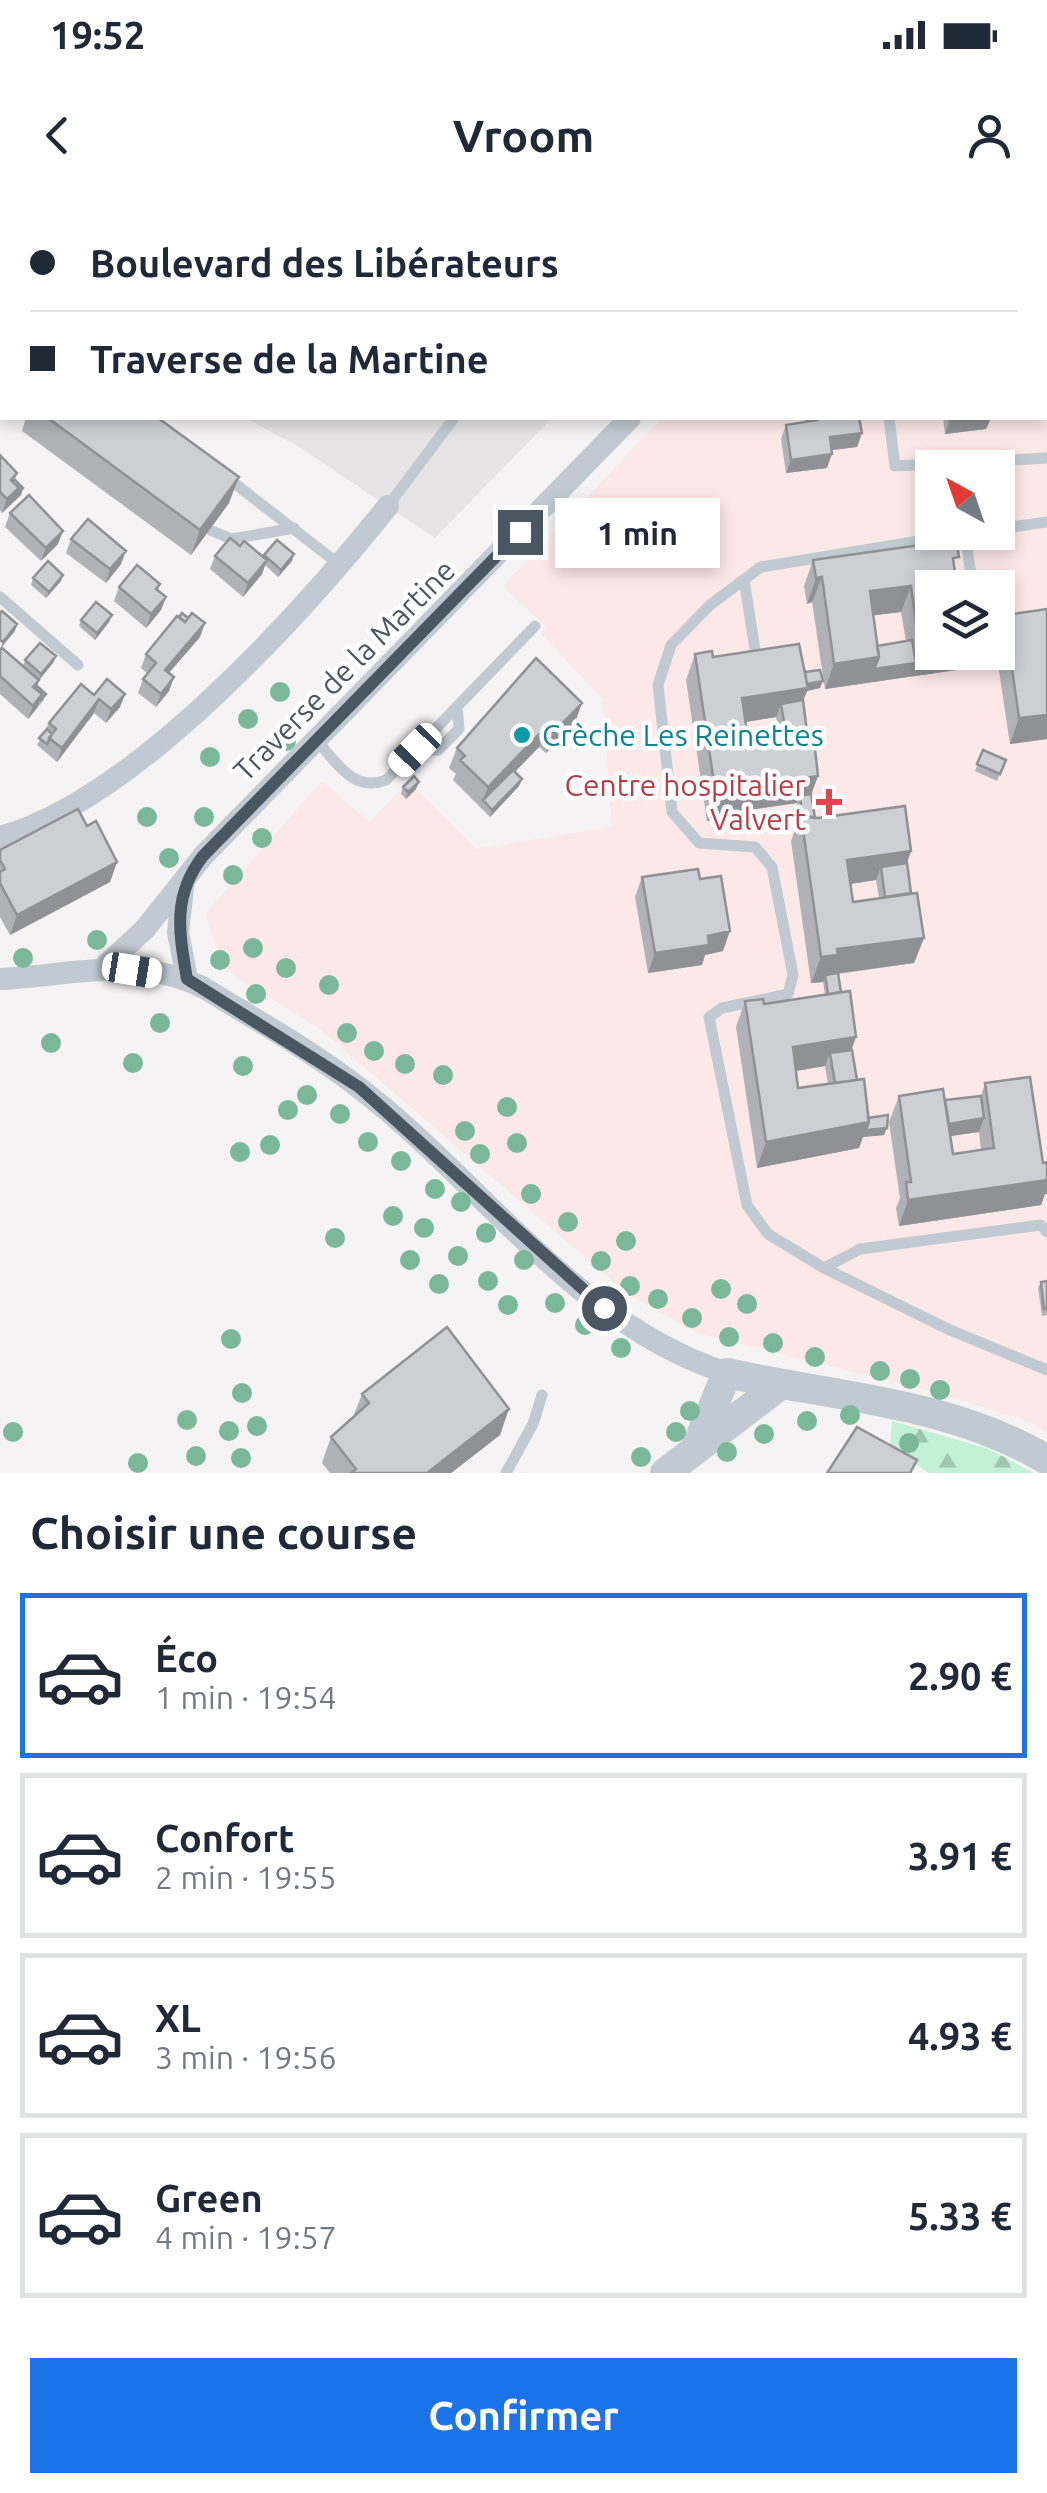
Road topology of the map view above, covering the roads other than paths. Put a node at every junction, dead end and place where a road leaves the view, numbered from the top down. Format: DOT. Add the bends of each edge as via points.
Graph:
graph roads {
  1 [pos="452,420"];
  2 [pos="628,420"];
  3 [pos="889,420"];
  4 [pos="1047,458"];
  5 [pos="220,473"];
  6 [pos="388,506"];
  7 [pos="1047,522"];
  8 [pos="1015,527"];
  9 [pos="294,528"];
  10 [pos="212,531"];
  11 [pos="915,542"];
  12 [pos="340,565"];
  13 [pos="744,579"];
  14 [pos="0,597"];
  15 [pos="534,626"];
  16 [pos="756,656"];
  17 [pos="78,665"];
  18 [pos="317,741"];
  19 [pos="0,836"];
  20 [pos="184,880"];
  21 [pos="105,966"];
  22 [pos="0,979"];
  23 [pos="187,979"];
  24 [pos="1047,1232"];
  25 [pos="824,1268"];
  26 [pos="1047,1370"];
  27 [pos="727,1373"];
  28 [pos="780,1385"];
  29 [pos="542,1395"];
  30 [pos="696,1450"];
  31 [pos="1047,1460"];
  32 [pos="506,1473"];
  33 [pos="665,1473"];
  1 -- 6 [label="lane"];
  2 -- 18 [label="street, Traverse de la Martine"];
  3 -- 4 [label="lane" via="895,466"];
  5 -- 9 [label="lane"];
  6 -- 12 [label="street"];
  7 -- 8 [label="lane"];
  9 -- 10 [label="lane" via="232,539"];
  9 -- 12 [label="lane"];
  11 -- 13 [label="lane" via="761,567"];
  12 -- 19 [label="street" via="202,706 137,762 64,808"];
  13 -- 16 [label="lane"];
  13 -- 25 [label="lane" via="672,645 658,685 672,812 700,843 755,847 772,867 793,975 788,994 722,1008 709,1017 747,1205 768,1234"];
  14 -- 17 [label="lane"];
  15 -- 18 [label="lane" via="457,706 460,729 438,750 415,750 386,780 357,783"];
  18 -- 20 [label="street, Traverse de la Martine"];
  20 -- 21 [label="street, Traverse de la Martine"];
  20 -- 23 [label="street" via="178,932"];
  21 -- 22 [label="street"];
  21 -- 23 [label="street"];
  23 -- 27 [label="street" via="359,1087 604,1308 653,1343"];
  24 -- 25 [label="lane" via="1041,1225 860,1249"];
  25 -- 26 [label="lane"];
  27 -- 28 [label="street"];
  27 -- 30 [label="street"];
  28 -- 30 [label="street"];
  28 -- 31 [label="street" via="864,1396 945,1417"];
  29 -- 32 [label="lane"];
  30 -- 33 [label="street"];
}
